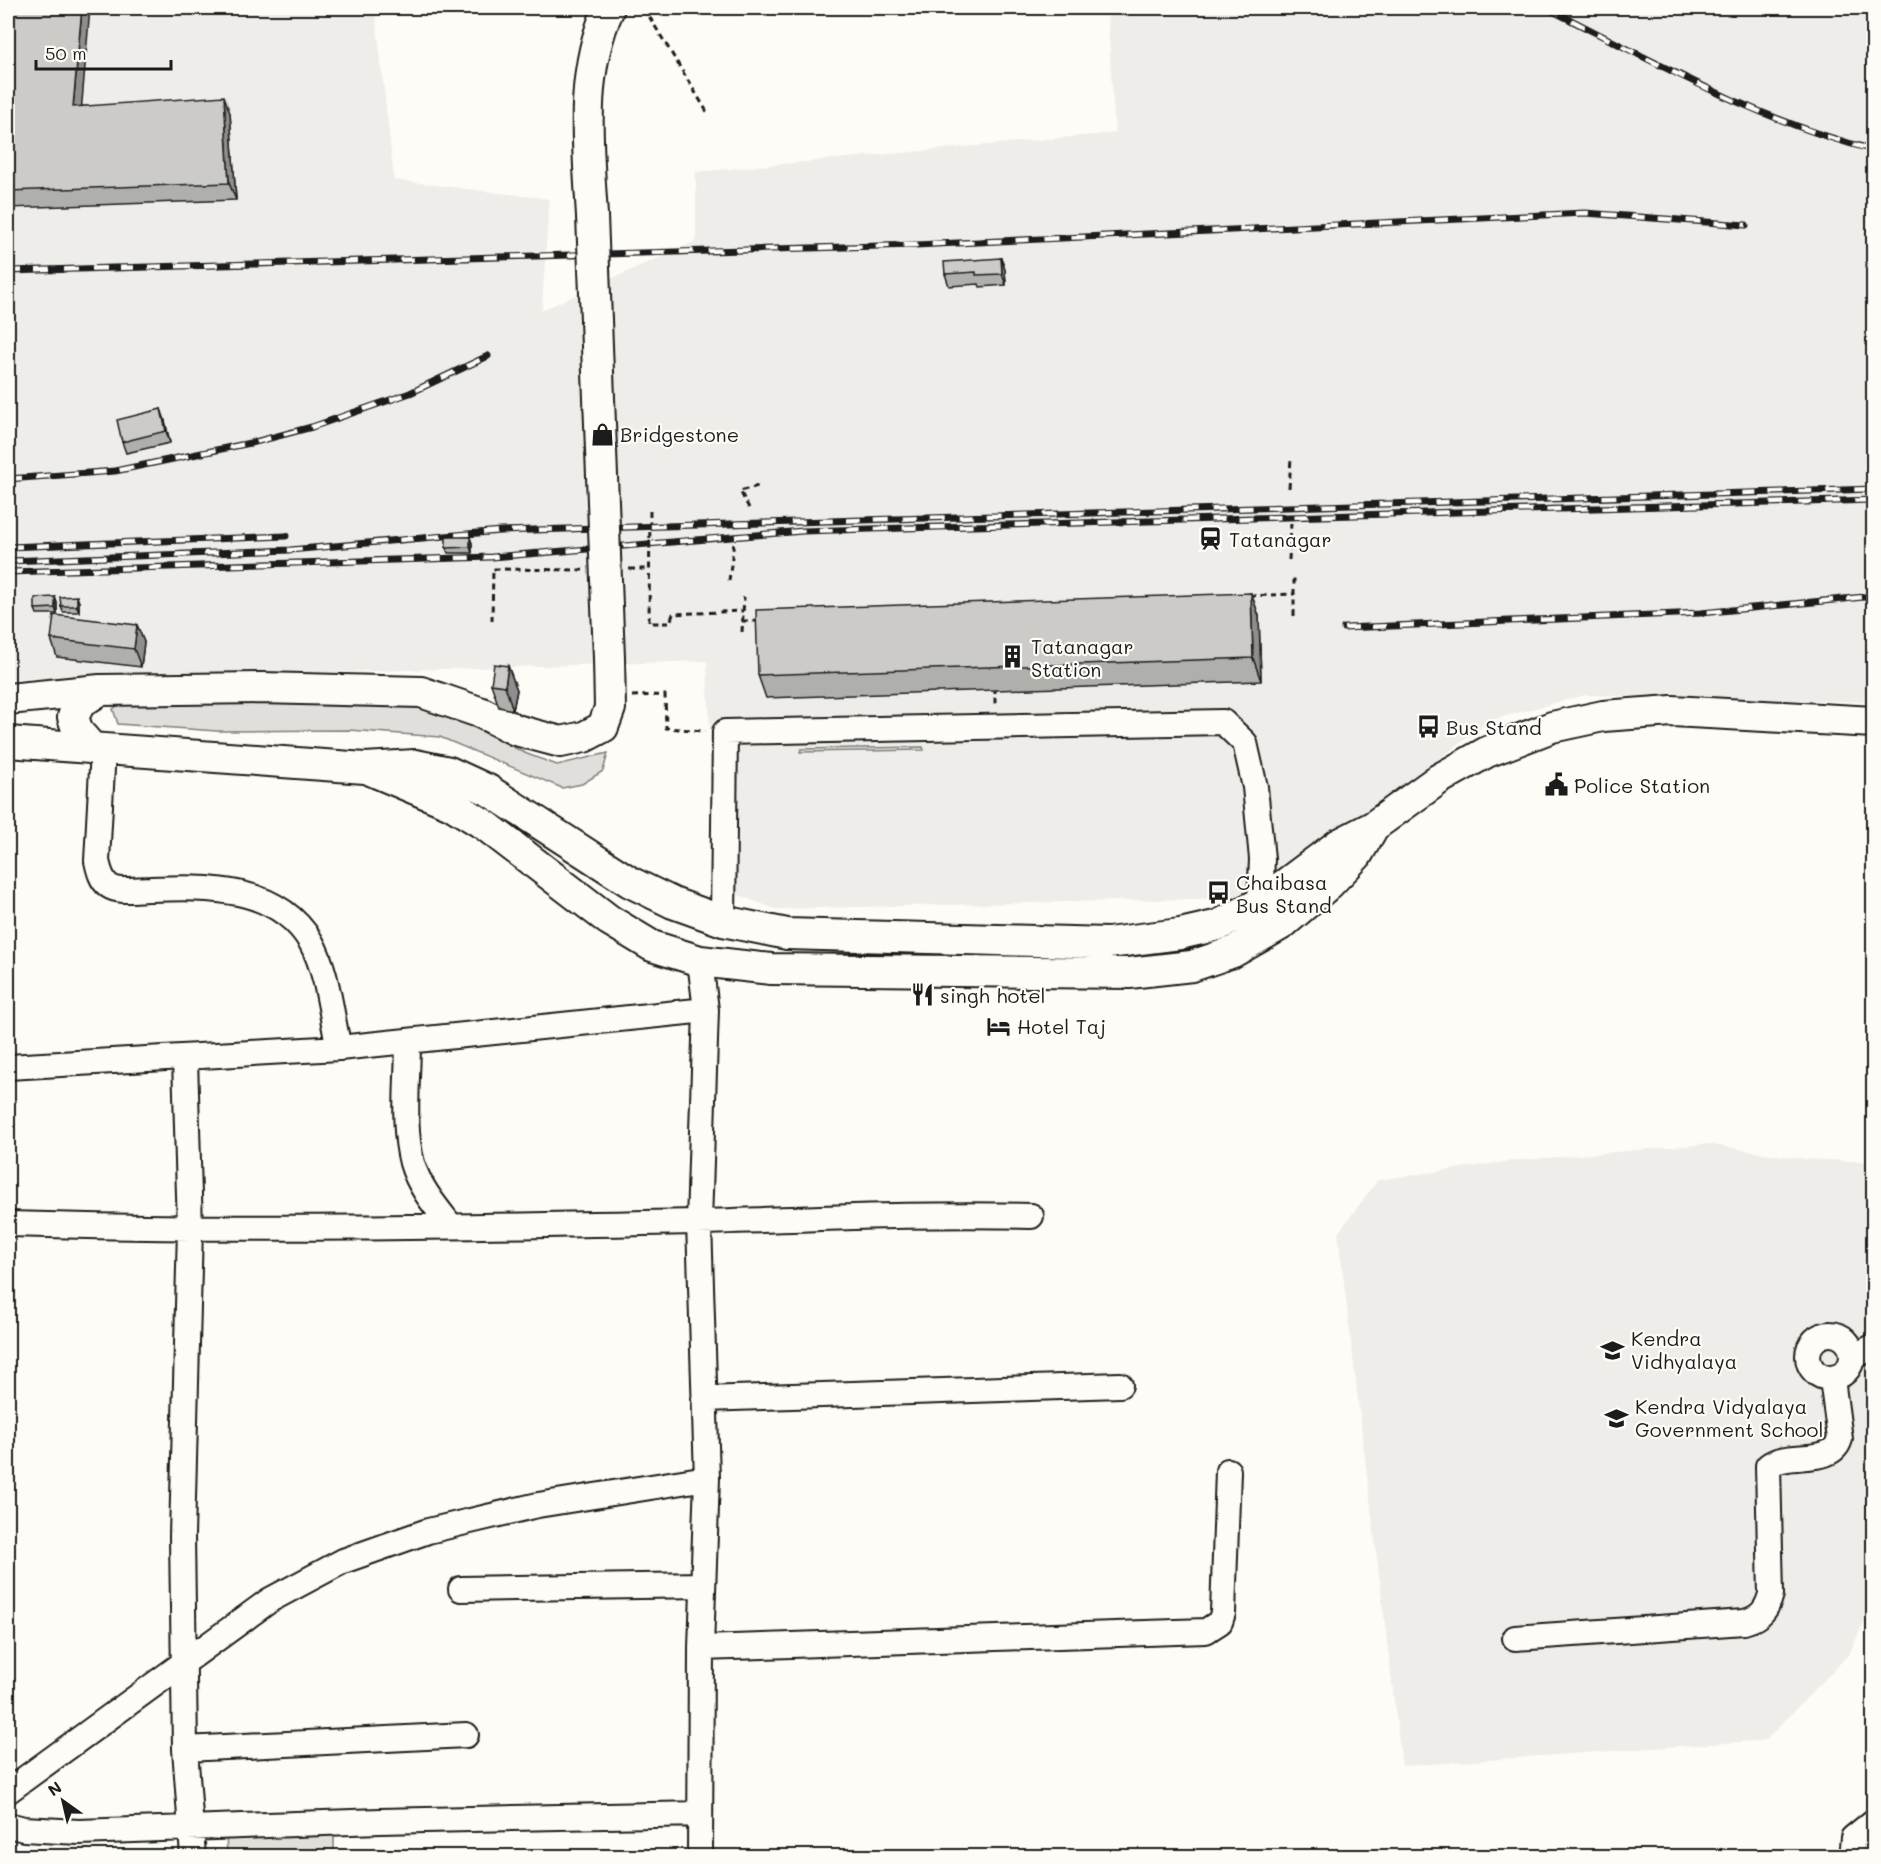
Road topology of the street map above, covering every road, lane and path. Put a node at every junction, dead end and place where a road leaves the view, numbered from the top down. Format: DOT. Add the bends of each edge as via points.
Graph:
graph roads {
  1 [pos="609,8"];
  2 [pos="644,8"];
  3 [pos="709,115"];
  4 [pos="1290,458"];
  5 [pos="758,486"];
  6 [pos="1289,489"];
  7 [pos="749,508"];
  8 [pos="650,511"];
  9 [pos="1291,523"];
  10 [pos="734,541"];
  11 [pos="1289,560"];
  12 [pos="625,569"];
  13 [pos="649,569"];
  14 [pos="589,570"];
  15 [pos="1294,577"];
  16 [pos="729,581"];
  17 [pos="1294,594"];
  18 [pos="744,597"];
  19 [pos="1248,597"];
  20 [pos="743,611"];
  21 [pos="1294,616"];
  22 [pos="766,620"];
  23 [pos="492,621"];
  24 [pos="742,621"];
  25 [pos="742,632"];
  26 [pos="994,680"];
  27 [pos="100,690"];
  28 [pos="609,696"];
  29 [pos="8,699"];
  30 [pos="1874,722"];
  31 [pos="996,727"];
  32 [pos="725,732"];
  33 [pos="8,742"];
  34 [pos="98,749"];
  35 [pos="365,768"];
  36 [pos="1374,826"];
  37 [pos="1260,903"];
  38 [pos="723,921"];
  39 [pos="700,961"];
  40 [pos="706,1010"];
  41 [pos="408,1041"];
  42 [pos="339,1048"];
  43 [pos="185,1059"];
  44 [pos="8,1066"];
  45 [pos="1031,1216"];
  46 [pos="699,1221"];
  47 [pos="8,1224"];
  48 [pos="451,1227"];
  49 [pos="190,1229"];
  50 [pos="1874,1346"];
  51 [pos="1852,1358"];
  52 [pos="1832,1379"];
  53 [pos="1120,1385"];
  54 [pos="704,1399"];
  55 [pos="1228,1471"];
  56 [pos="707,1478"];
  57 [pos="704,1585"];
  58 [pos="461,1589"];
  59 [pos="1515,1638"];
  60 [pos="701,1648"];
  61 [pos="184,1664"];
  62 [pos="466,1735"];
  63 [pos="185,1749"];
  64 [pos="8,1791"];
  65 [pos="700,1815"];
  66 [pos="1874,1821"];
  67 [pos="8,1825"];
  68 [pos="192,1829"];
  69 [pos="194,1857"];
  70 [pos="700,1857"];
  71 [pos="1851,1857"];
  1 -- 28 [label="main road, bridge" via="598,33 588,87 587,136"];
  2 -- 3 [label="path"];
  4 -- 6 [label="path"];
  5 -- 7 [label="path" via="740,491"];
  8 -- 13 [label="path"];
  9 -- 11 [label="path"];
  10 -- 16 [label="path"];
  12 -- 13 [label="path"];
  13 -- 20 [label="path" via="649,623 670,623 673,614"];
  14 -- 23 [label="path" via="493,569"];
  15 -- 17 [label="path"];
  17 -- 19 [label="path"];
  17 -- 21 [label="path"];
  18 -- 20 [label="path"];
  20 -- 24 [label="path"];
  22 -- 24 [label="path"];
  24 -- 25 [label="path"];
  26 -- 31 [label="path"];
  27 -- 28 [label="main road" via="261,688 420,692 482,713 516,730 561,742 584,737 603,727 610,708"];
  27 -- 29 [label="main road"];
  27 -- 34 [label="main road" via="80,704 73,717 78,732"];
  28 -- 32 [label="path" via="665,695 666,728"];
  30 -- 36 [label="main road" via="1672,711 1603,716 1552,727 1487,752 1438,779"];
  31 -- 32 [label="street"];
  31 -- 37 [label="street" via="1223,722 1245,743 1255,787 1262,859"];
  32 -- 38 [label="street"];
  33 -- 34 [label="main road"];
  34 -- 35 [label="main road"];
  34 -- 42 [label="street" via="97,861 109,886 122,890 192,887 237,891 268,901 293,920 311,942 321,968"];
  35 -- 38 [label="main road" via="415,765 449,772 488,790 630,882"];
  35 -- 39 [label="main road" via="451,804 485,825 609,920 652,946"];
  36 -- 37 [label="main road" via="1339,844"];
  36 -- 39 [label="main road" via="1357,855 1282,924 1233,952 1192,966 1118,973 771,969"];
  37 -- 38 [label="main road" via="1219,925 1108,943 787,934"];
  39 -- 40 [label="street"];
  40 -- 41 [label="street"];
  40 -- 46 [label="street"];
  41 -- 42 [label="street"];
  41 -- 48 [label="street" via="412,1163 421,1184"];
  42 -- 43 [label="street"];
  43 -- 44 [label="street"];
  43 -- 49 [label="street"];
  45 -- 46 [label="street" via="935,1213"];
  46 -- 48 [label="street"];
  46 -- 54 [label="street"];
  47 -- 49 [label="street"];
  48 -- 49 [label="street"];
  49 -- 61 [label="street" via="183,1446"];
  50 -- 51 [label="street"];
  51 -- 52 [label="street" via="1845,1372"];
  51 -- 52 [label="street" via="1848,1343 1836,1334 1814,1340 1807,1354 1811,1369 1816,1375"];
  52 -- 59 [label="street" via="1838,1446 1827,1454 1782,1459 1768,1466 1771,1594 1761,1614 1744,1622"];
  53 -- 54 [label="street"];
  54 -- 56 [label="street"];
  55 -- 60 [label="street" via="1223,1613 1220,1622 1206,1631"];
  56 -- 57 [label="street"];
  56 -- 61 [label="street" via="538,1505 407,1539 343,1561 270,1600"];
  57 -- 58 [label="street"];
  57 -- 60 [label="street"];
  60 -- 65 [label="street"];
  61 -- 63 [label="street"];
  61 -- 64 [label="street"];
  62 -- 63 [label="street"];
  63 -- 68 [label="street"];
  65 -- 68 [label="street"];
  65 -- 70 [label="street"];
  66 -- 71 [label="street" via="1853,1838"];
  67 -- 68 [label="street" via="80,1832"];
  68 -- 69 [label="street"];
}
